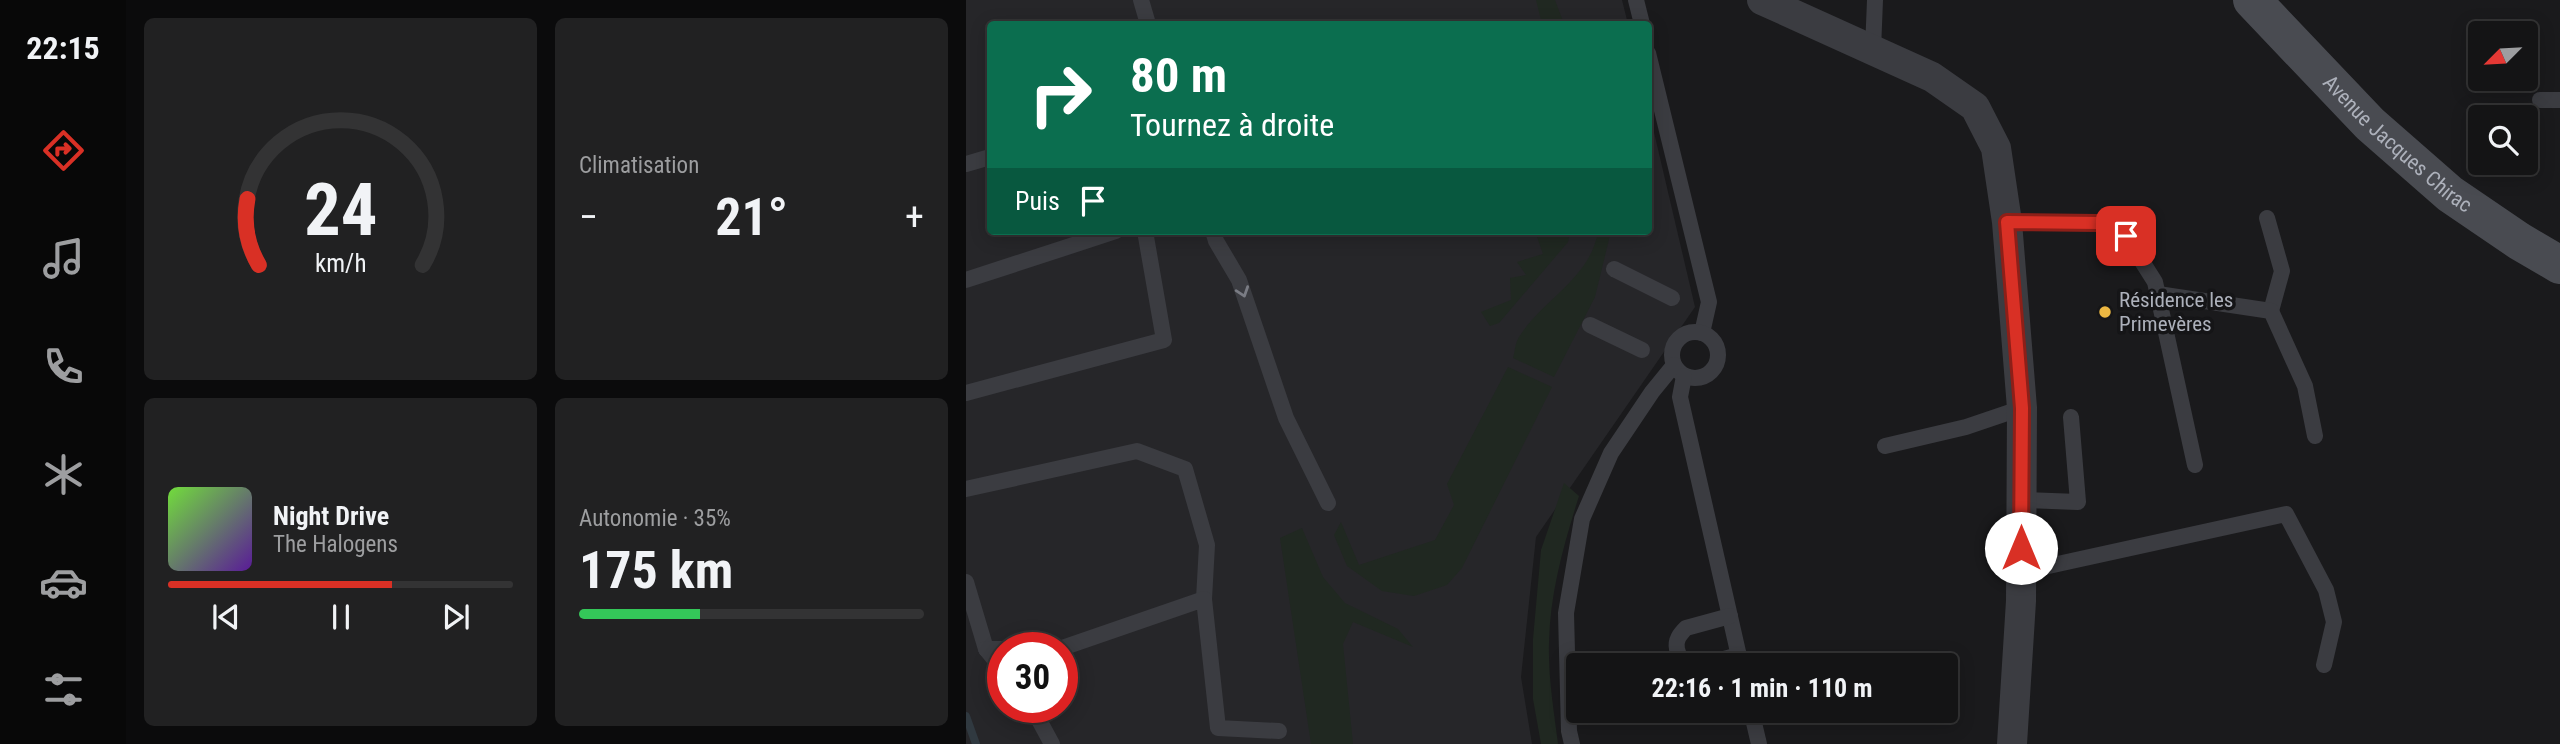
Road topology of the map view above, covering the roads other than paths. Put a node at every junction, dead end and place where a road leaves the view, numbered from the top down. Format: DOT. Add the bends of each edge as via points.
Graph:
graph roads {
  1 [pos="1140,0"];
  2 [pos="1636,0"];
  3 [pos="1762,0"];
  4 [pos="1875,0"];
  5 [pos="2252,0"];
  6 [pos="1147,21"];
  7 [pos="1641,21"];
  8 [pos="1873,50"];
  9 [pos="1652,69"];
  10 [pos="2540,100"];
  11 [pos="2560,100"];
  12 [pos="987,158"];
  13 [pos="966,164"];
  14 [pos="2267,218"];
  15 [pos="2007,222"];
  16 [pos="1104,235"];
  17 [pos="1146,235"];
  18 [pos="1214,235"];
  19 [pos="2560,265"];
  20 [pos="1614,269"];
  21 [pos="966,280"];
  22 [pos="2158,294"];
  23 [pos="1672,298"];
  24 [pos="2271,311"];
  25 [pos="1590,325"];
  26 [pos="1702,333"];
  27 [pos="1642,350"];
  28 [pos="1679,370"];
  29 [pos="966,393"];
  30 [pos="2022,408"];
  31 [pos="2071,417"];
  32 [pos="2315,436"];
  33 [pos="1885,446"];
  34 [pos="2194,465"];
  35 [pos="966,489"];
  36 [pos="2022,500"];
  37 [pos="1328,503"];
  38 [pos="2021,572"];
  39 [pos="966,582"];
  40 [pos="1205,599"];
  41 [pos="1730,616"];
  42 [pos="1078,643"];
  43 [pos="986,649"];
  44 [pos="1677,653"];
  45 [pos="1738,653"];
  46 [pos="2325,665"];
  47 [pos="1041,723"];
  48 [pos="1754,723"];
  49 [pos="1279,731"];
  50 [pos="1052,744"];
  51 [pos="1572,744"];
  52 [pos="1759,744"];
  53 [pos="2012,744"];
  1 -- 6 [label="lane"];
  2 -- 7 [label="lane"];
  3 -- 8 [label="street"];
  4 -- 8 [label="lane"];
  5 -- 19 [label="main road, Avenue Jacques Chirac" via="2370,124 2450,194"];
  8 -- 15 [label="street" via="1933,77 1975,107 1996,148"];
  9 -- 26 [label="lane" via="1709,302"];
  10 -- 11 [label="lane"];
  12 -- 13 [label="lane"];
  14 -- 24 [label="lane" via="2282,271"];
  15 -- 22 [label="lane" via="2098,223 2126,236"];
  15 -- 30 [label="street"];
  16 -- 21 [label="lane"];
  17 -- 29 [label="lane" via="1164,340"];
  18 -- 37 [label="lane, one-way" via="1239,280 1286,418"];
  20 -- 23 [label="lane"];
  22 -- 24 [label="lane"];
  22 -- 34 [label="lane"];
  24 -- 32 [label="lane" via="2305,386"];
  25 -- 27 [label="lane"];
  26 -- 28 [label="lane" via="1687,333 1675,343 1671,358"];
  26 -- 28 [label="lane" via="1714,342 1716,364 1706,375 1692,378"];
  28 -- 41 [label="lane" via="1680,397"];
  28 -- 51 [label="lane" via="1652,392 1611,453 1582,519 1566,613"];
  30 -- 33 [label="lane"];
  30 -- 36 [label="street"];
  31 -- 36 [label="lane" via="2078,502"];
  35 -- 40 [label="lane" via="1137,451 1185,469 1207,545"];
  36 -- 38 [label="street"];
  38 -- 46 [label="lane" via="2286,514 2326,590 2334,622"];
  38 -- 53 [label="street"];
  39 -- 43 [label="lane"];
  40 -- 42 [label="lane"];
  40 -- 49 [label="lane" via="1218,728"];
  41 -- 44 [label="lane" via="1686,628 1676,643"];
  41 -- 45 [label="lane"];
  47 -- 50 [label="lane"];
  48 -- 52 [label="lane"];
}
